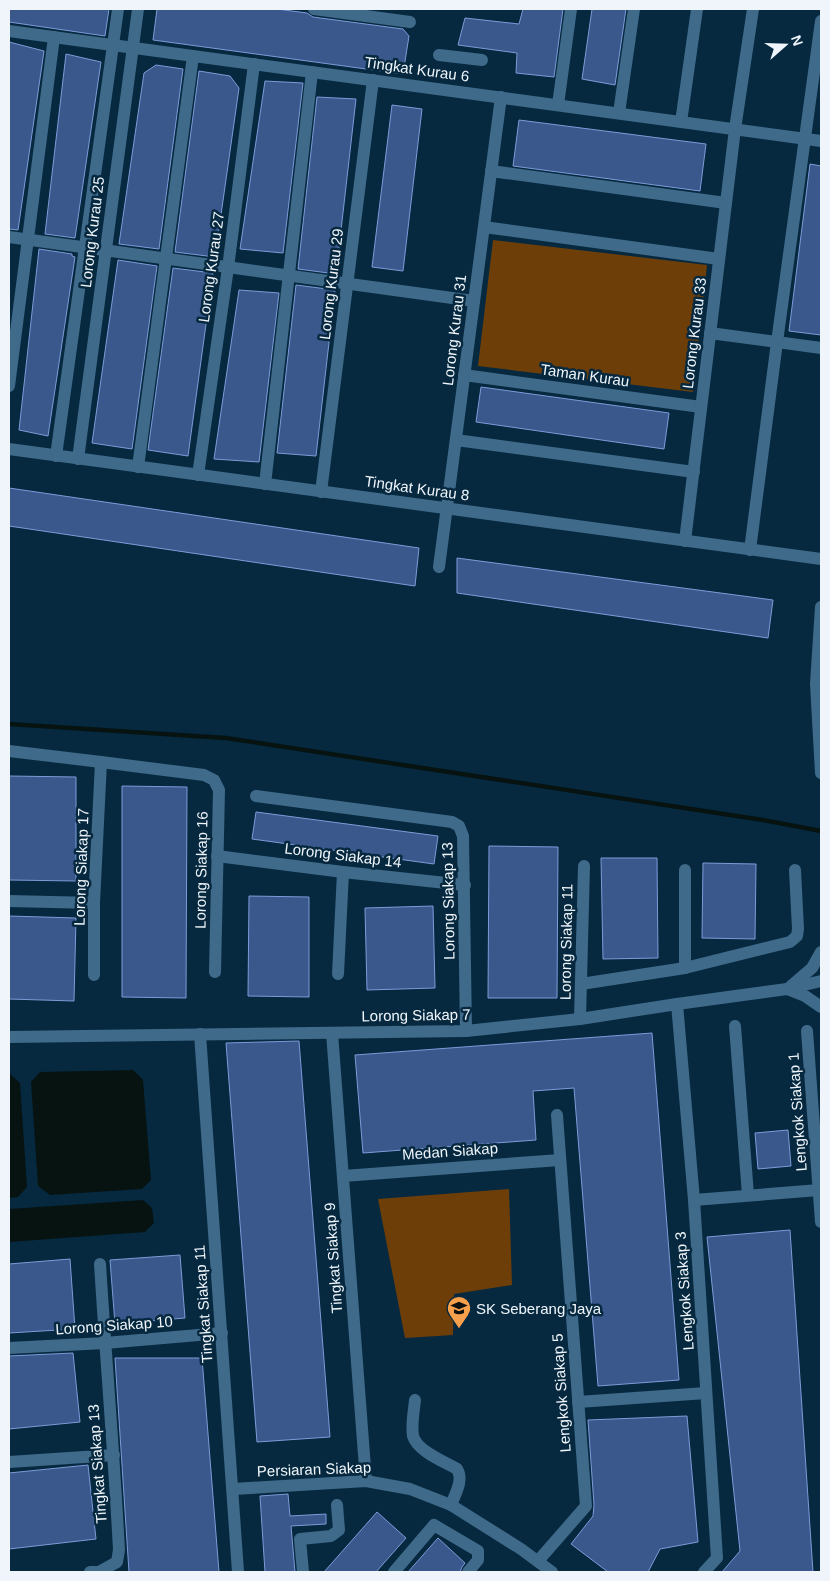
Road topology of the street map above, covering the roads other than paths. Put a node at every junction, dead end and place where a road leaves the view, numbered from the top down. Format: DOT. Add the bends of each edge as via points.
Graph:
graph roads {
  1 [pos="118,9"];
  2 [pos="138,9"];
  3 [pos="314,9"];
  4 [pos="571,9"];
  5 [pos="634,9"];
  6 [pos="697,9"];
  7 [pos="753,9"];
  8 [pos="821,21"];
  9 [pos="410,22"];
  10 [pos="9,30"];
  11 [pos="54,37"];
  12 [pos="112,45"];
  13 [pos="133,47"];
  14 [pos="439,55"];
  15 [pos="192,56"];
  16 [pos="482,60"];
  17 [pos="254,64"];
  18 [pos="312,72"];
  19 [pos="373,80"];
  20 [pos="501,97"];
  21 [pos="558,105"];
  22 [pos="618,114"];
  23 [pos="681,122"];
  24 [pos="735,129"];
  25 [pos="804,139"];
  26 [pos="821,141"];
  27 [pos="491,172"];
  28 [pos="726,203"];
  29 [pos="484,227"];
  30 [pos="9,238"];
  31 [pos="28,240"];
  32 [pos="85,248"];
  33 [pos="106,251"];
  34 [pos="166,259"];
  35 [pos="719,259"];
  36 [pos="228,268"];
  37 [pos="288,276"];
  38 [pos="347,284"];
  39 [pos="474,301"];
  40 [pos="710,333"];
  41 [pos="777,342"];
  42 [pos="821,348"];
  43 [pos="464,375"];
  44 [pos="9,386"];
  45 [pos="701,407"];
  46 [pos="456,440"];
  47 [pos="9,450"];
  48 [pos="56,456"];
  49 [pos="78,459"];
  50 [pos="138,467"];
  51 [pos="694,472"];
  52 [pos="198,475"];
  53 [pos="265,484"];
  54 [pos="321,492"];
  55 [pos="447,509"];
  56 [pos="685,541"];
  57 [pos="750,550"];
  58 [pos="821,559"];
  59 [pos="439,567"];
  60 [pos="821,607"];
  61 [pos="9,751"];
  62 [pos="101,762"];
  63 [pos="821,772"];
  64 [pos="256,796"];
  65 [pos="217,856"];
  66 [pos="584,866"];
  67 [pos="685,870"];
  68 [pos="794,870"];
  69 [pos="343,872"];
  70 [pos="465,886"];
  71 [pos="9,901"];
  72 [pos="94,903"];
  73 [pos="821,952"];
  74 [pos="685,968"];
  75 [pos="215,972"];
  76 [pos="338,974"];
  77 [pos="94,975"];
  78 [pos="821,981"];
  79 [pos="581,984"];
  80 [pos="787,989"];
  81 [pos="677,1004"];
  82 [pos="821,1007"];
  83 [pos="580,1019"];
  84 [pos="736,1026"];
  85 [pos="466,1031"];
  86 [pos="807,1031"];
  87 [pos="332,1033"];
  88 [pos="200,1034"];
  89 [pos="9,1037"];
  90 [pos="557,1115"];
  91 [pos="560,1160"];
  92 [pos="343,1176"];
  93 [pos="819,1190"];
  94 [pos="748,1195"];
  95 [pos="694,1200"];
  96 [pos="821,1222"];
  97 [pos="100,1264"];
  98 [pos="222,1333"];
  99 [pos="104,1343"];
  100 [pos="9,1348"];
  101 [pos="706,1392"];
  102 [pos="415,1400"];
  103 [pos="578,1402"];
  104 [pos="114,1455"];
  105 [pos="9,1462"];
  106 [pos="366,1481"];
  107 [pos="232,1489"];
  108 [pos="337,1505"];
  109 [pos="450,1505"];
  110 [pos="546,1569"];
  111 [pos="90,1572"];
  112 [pos="99,1572"];
  113 [pos="238,1572"];
  114 [pos="303,1572"];
  115 [pos="394,1572"];
  116 [pos="468,1572"];
  117 [pos="704,1572"];
  1 -- 12 [label="street, Lorong Kurau 25"];
  2 -- 13 [label="street, Lorong Kurau 25"];
  3 -- 9 [label="street"];
  4 -- 21 [label="street"];
  5 -- 22 [label="street"];
  6 -- 23 [label="street"];
  7 -- 24 [label="street, Lorong Kurau 33"];
  8 -- 25 [label="street"];
  10 -- 11 [label="street, Tingkat Kurau 6"];
  11 -- 12 [label="street, Tingkat Kurau 6"];
  11 -- 31 [label="street"];
  12 -- 13 [label="street, Tingkat Kurau 6"];
  12 -- 32 [label="street, Lorong Kurau 25"];
  13 -- 15 [label="street, Tingkat Kurau 6"];
  13 -- 33 [label="street, Lorong Kurau 25"];
  14 -- 16 [label="street"];
  15 -- 17 [label="street, Tingkat Kurau 6"];
  15 -- 34 [label="street"];
  17 -- 18 [label="street, Tingkat Kurau 6"];
  17 -- 36 [label="street, Lorong Kurau 27"];
  18 -- 19 [label="street, Tingkat Kurau 6"];
  18 -- 37 [label="street"];
  19 -- 20 [label="street, Tingkat Kurau 6"];
  19 -- 38 [label="street, Lorong Kurau 29"];
  20 -- 21 [label="street, Tingkat Kurau 6"];
  20 -- 27 [label="street, Lorong Kurau 31"];
  21 -- 22 [label="street, Tingkat Kurau 6"];
  22 -- 23 [label="street, Tingkat Kurau 6"];
  23 -- 24 [label="street, Tingkat Kurau 6"];
  24 -- 25 [label="street, Tingkat Kurau 6"];
  24 -- 28 [label="street, Lorong Kurau 33"];
  25 -- 26 [label="street, Tingkat Kurau 6"];
  25 -- 41 [label="street"];
  27 -- 28 [label="street"];
  27 -- 29 [label="street, Lorong Kurau 31"];
  28 -- 35 [label="street, Lorong Kurau 33"];
  29 -- 35 [label="street"];
  29 -- 39 [label="street, Lorong Kurau 31"];
  30 -- 31 [label="street"];
  31 -- 32 [label="street"];
  31 -- 44 [label="street"];
  32 -- 33 [label="street"];
  32 -- 48 [label="street, Lorong Kurau 25"];
  33 -- 34 [label="street"];
  33 -- 49 [label="street, Lorong Kurau 25"];
  34 -- 36 [label="street"];
  34 -- 50 [label="street"];
  35 -- 40 [label="street, Lorong Kurau 33"];
  36 -- 37 [label="street"];
  36 -- 52 [label="street, Lorong Kurau 27"];
  37 -- 38 [label="street"];
  37 -- 53 [label="street"];
  38 -- 39 [label="street"];
  38 -- 54 [label="street, Lorong Kurau 29"];
  39 -- 43 [label="street, Lorong Kurau 31"];
  40 -- 41 [label="street"];
  40 -- 45 [label="street, Lorong Kurau 33"];
  41 -- 42 [label="street"];
  41 -- 57 [label="street"];
  43 -- 45 [label="street, Taman Kurau"];
  43 -- 46 [label="street, Lorong Kurau 31"];
  45 -- 51 [label="street, Lorong Kurau 33"];
  46 -- 51 [label="street"];
  46 -- 55 [label="street, Lorong Kurau 31"];
  47 -- 48 [label="street, Tingkat Kurau 8"];
  48 -- 49 [label="street, Tingkat Kurau 8"];
  49 -- 50 [label="street, Tingkat Kurau 8"];
  50 -- 52 [label="street, Tingkat Kurau 8"];
  51 -- 56 [label="street, Lorong Kurau 33"];
  52 -- 53 [label="street, Tingkat Kurau 8"];
  53 -- 54 [label="street, Tingkat Kurau 8"];
  54 -- 55 [label="street, Tingkat Kurau 8"];
  55 -- 56 [label="street, Tingkat Kurau 8"];
  55 -- 59 [label="street, Lorong Kurau 31"];
  56 -- 57 [label="street, Tingkat Kurau 8"];
  57 -- 58 [label="street, Tingkat Kurau 8"];
  60 -- 63 [label="street" via="816,684"];
  61 -- 62 [label="street"];
  62 -- 65 [label="street, Lorong Siakap 16" via="204,775 214,780 219,790"];
  62 -- 72 [label="street, Lorong Siakap 17"];
  64 -- 70 [label="street, Lorong Siakap 13" via="452,822 459,826 464,836"];
  65 -- 69 [label="street, Lorong Siakap 14"];
  65 -- 75 [label="street, Lorong Siakap 16"];
  66 -- 79 [label="street, Lorong Siakap 11"];
  67 -- 74 [label="street"];
  68 -- 74 [label="street" via="797,936 790,942"];
  69 -- 70 [label="street, Lorong Siakap 14"];
  69 -- 76 [label="street"];
  70 -- 85 [label="street, Lorong Siakap 13"];
  71 -- 72 [label="street"];
  72 -- 77 [label="street, Lorong Siakap 17"];
  73 -- 80 [label="street" via="812,968"];
  74 -- 79 [label="street"];
  78 -- 80 [label="street, Lorong Siakap 7"];
  79 -- 83 [label="street, Lorong Siakap 11"];
  80 -- 81 [label="street, Lorong Siakap 7"];
  80 -- 82 [label="street"];
  81 -- 83 [label="street, Lorong Siakap 7"];
  81 -- 95 [label="street, Lengkok Siakap 3"];
  83 -- 85 [label="street, Lorong Siakap 7"];
  84 -- 94 [label="street"];
  85 -- 87 [label="street, Lorong Siakap 7"];
  86 -- 93 [label="street, Lengkok Siakap 1"];
  87 -- 88 [label="street, Lorong Siakap 7"];
  87 -- 92 [label="street, Tingkat Siakap 9"];
  88 -- 89 [label="street, Lorong Siakap 7"];
  88 -- 98 [label="street, Tingkat Siakap 11"];
  90 -- 91 [label="street, Lengkok Siakap 5"];
  91 -- 92 [label="street, Medan Siakap"];
  91 -- 103 [label="street, Lengkok Siakap 5"];
  92 -- 106 [label="street, Tingkat Siakap 9"];
  93 -- 94 [label="street, Lengkok Siakap 1"];
  93 -- 96 [label="street, Lengkok Siakap 1"];
  94 -- 95 [label="street, Lengkok Siakap 1"];
  95 -- 101 [label="street, Lengkok Siakap 3"];
  97 -- 99 [label="street, Tingkat Siakap 13"];
  98 -- 99 [label="street, Lorong Siakap 10"];
  98 -- 107 [label="street, Tingkat Siakap 11"];
  99 -- 100 [label="street, Lorong Siakap 10"];
  99 -- 104 [label="street, Tingkat Siakap 13"];
  101 -- 103 [label="street"];
  101 -- 117 [label="street, Lengkok Siakap 3" via="717,1558"];
  102 -- 109 [label="street" via="413,1438 424,1451 460,1473"];
  103 -- 110 [label="street, Lengkok Siakap 5" via="586,1506"];
  104 -- 105 [label="street"];
  104 -- 112 [label="street, Tingkat Siakap 13" via="118,1562"];
  106 -- 107 [label="street, Persiaran Siakap"];
  106 -- 109 [label="street, Persiaran Siakap" via="410,1489"];
  107 -- 113 [label="street, Tingkat Siakap 11"];
  108 -- 114 [label="street" via="339,1530 331,1536 300,1539"];
  109 -- 110 [label="street, Persiaran Siakap" via="521,1549"];
  111 -- 112 [label="street"];
  115 -- 116 [label="street" via="434,1525 478,1550 478,1560"];
}
